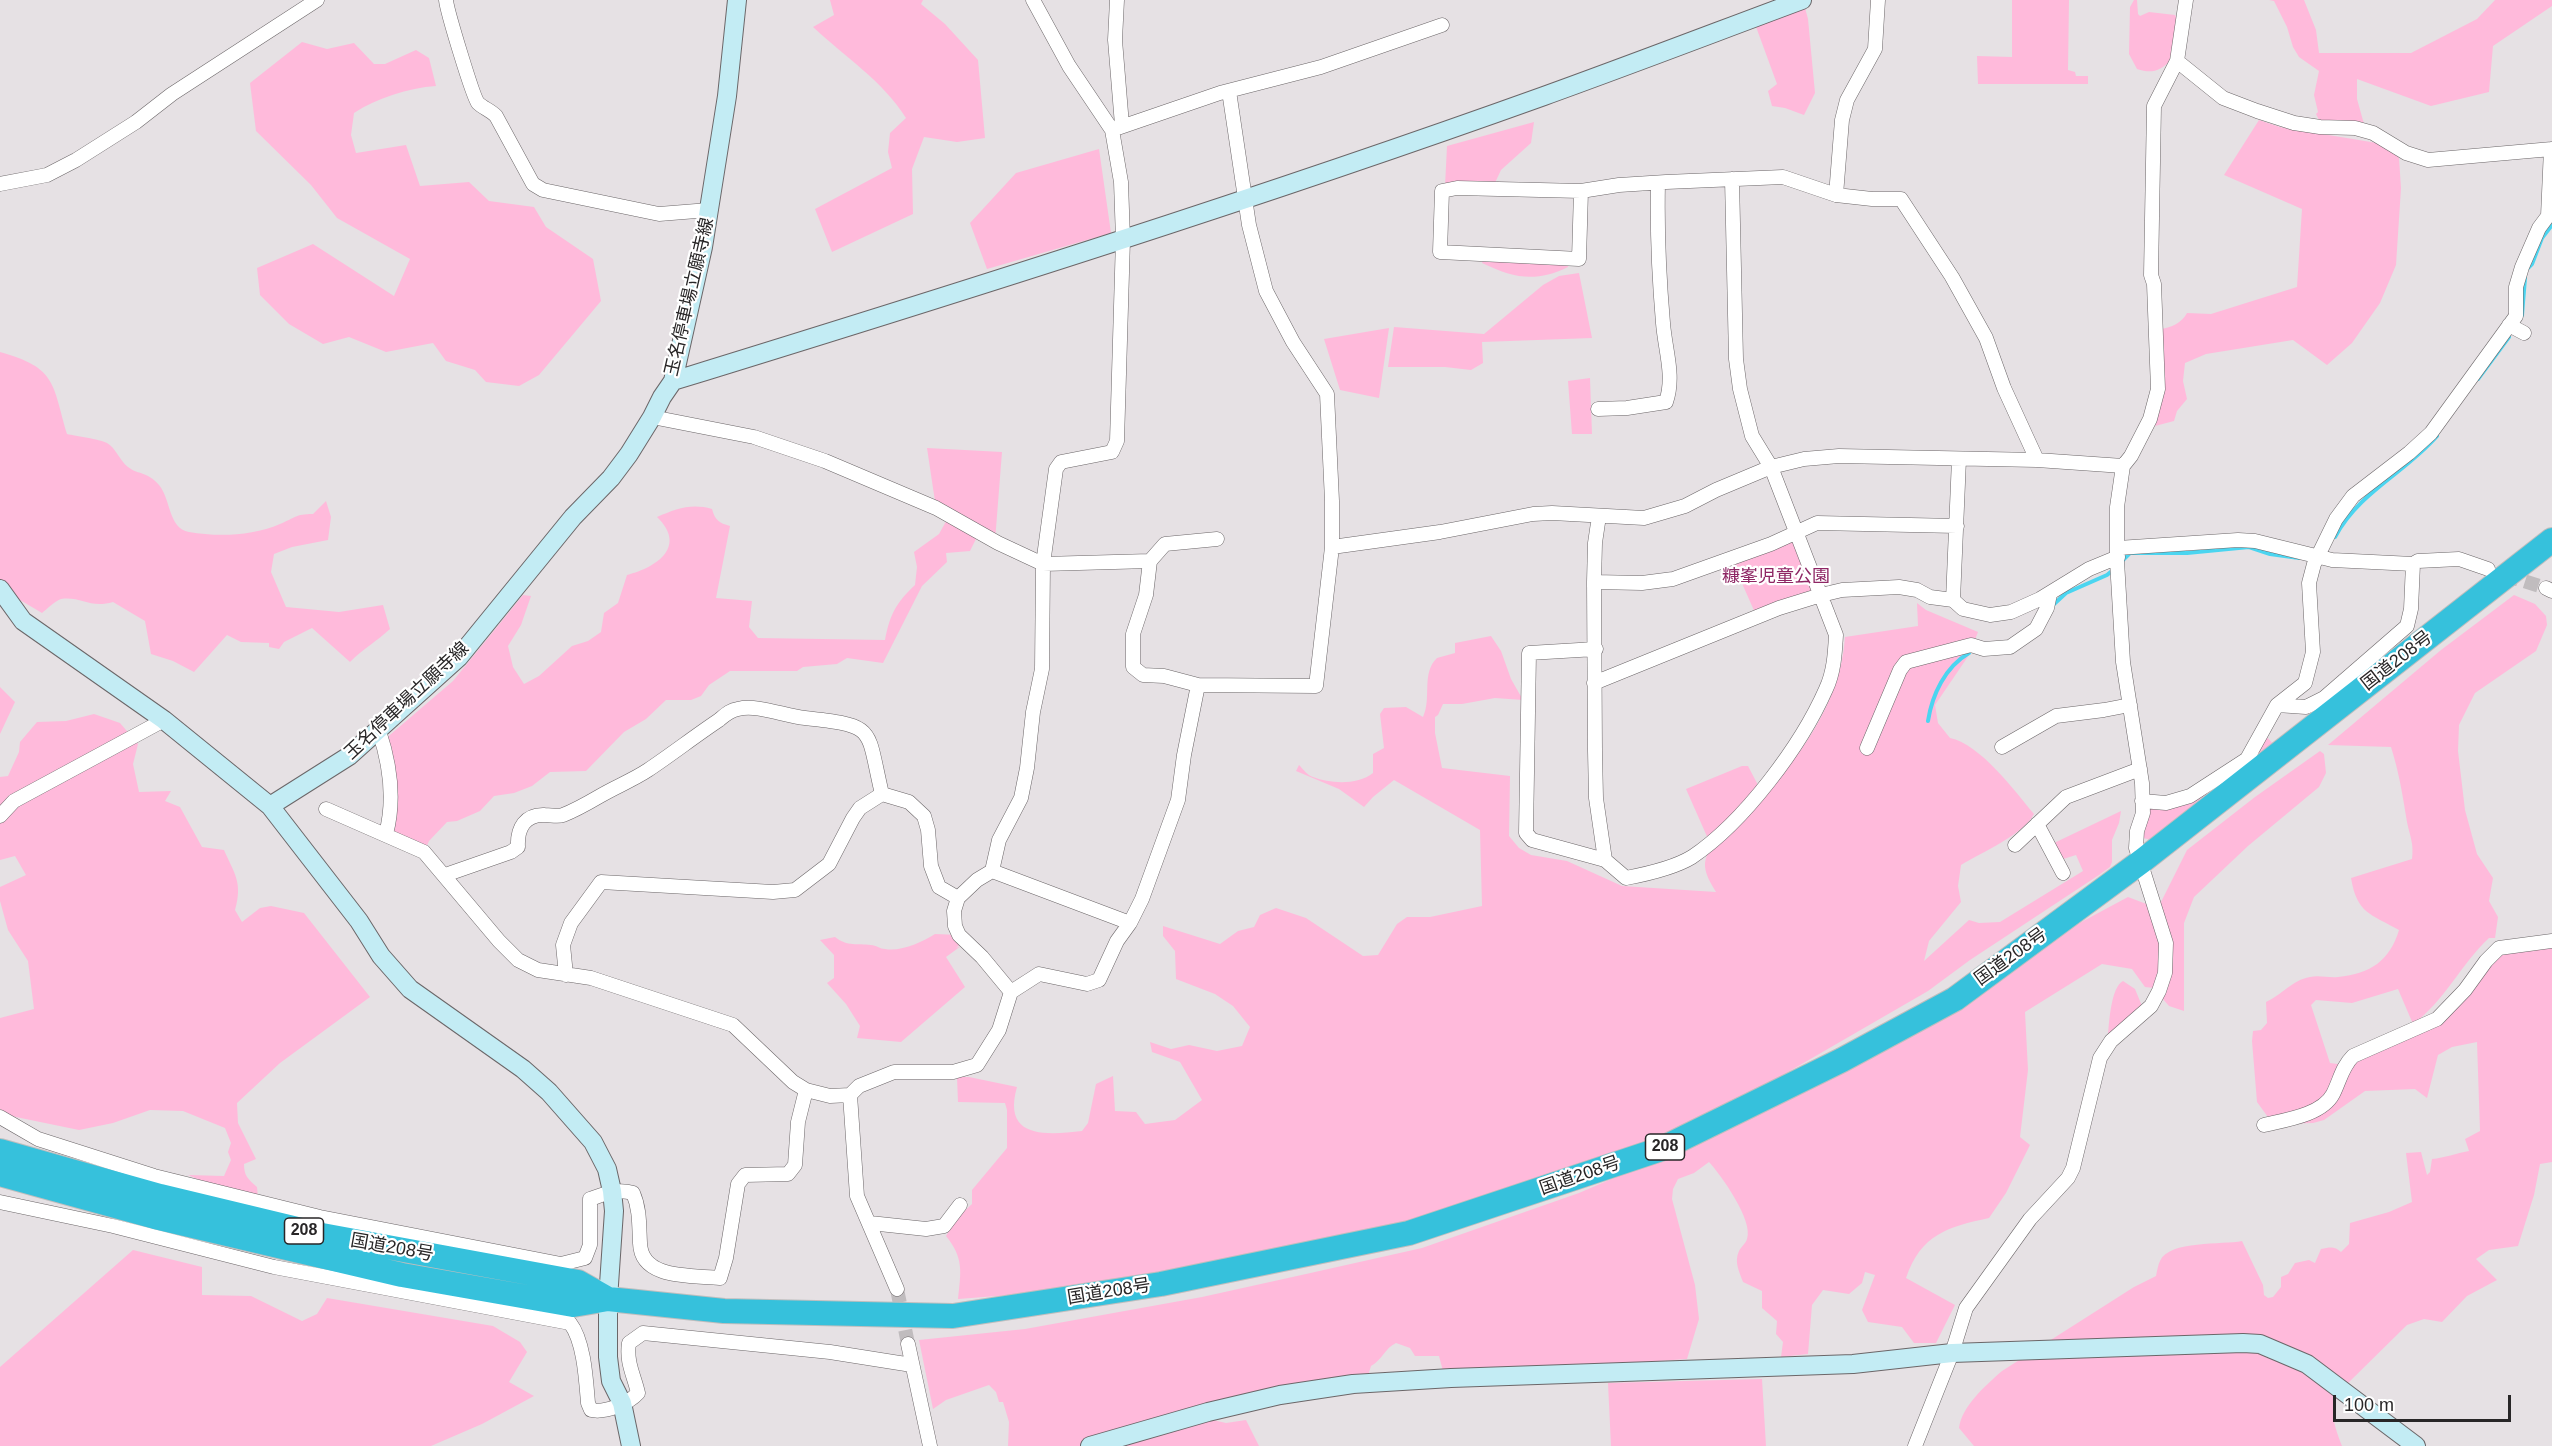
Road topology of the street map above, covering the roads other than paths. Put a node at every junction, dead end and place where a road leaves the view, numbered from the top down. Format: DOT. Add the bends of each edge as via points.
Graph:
graph roads {
  1 [pos="317,0"];
  2 [pos="446,0"];
  3 [pos="737,0"];
  4 [pos="1033,0"];
  5 [pos="1117,0"];
  6 [pos="1802,0"];
  7 [pos="1878,0"];
  8 [pos="2186,0"];
  9 [pos="1442,25"];
  10 [pos="2177,61"];
  11 [pos="1229,91"];
  12 [pos="1117,128"];
  13 [pos="2551,149"];
  14 [pos="1732,179"];
  15 [pos="1658,183"];
  16 [pos="0,184"];
  17 [pos="1581,191"];
  18 [pos="1836,195"];
  19 [pos="1247,197"];
  20 [pos="709,210"];
  21 [pos="1123,238"];
  22 [pos="673,381"];
  23 [pos="1598,409"];
  24 [pos="652,417"];
  25 [pos="1959,459"];
  26 [pos="2037,460"];
  27 [pos="2123,466"];
  28 [pos="1770,467"];
  29 [pos="1599,516"];
  30 [pos="1957,526"];
  31 [pos="1795,532"];
  32 [pos="1217,539"];
  33 [pos="2552,540"];
  34 [pos="1332,547"];
  35 [pos="2118,555"];
  36 [pos="2319,557"];
  37 [pos="1150,561"];
  38 [pos="1043,564"];
  39 [pos="2413,564"];
  40 [pos="2488,569"];
  41 [pos="1594,582"];
  42 [pos="0,589"];
  43 [pos="2050,594"];
  44 [pos="1821,595"];
  45 [pos="1953,600"];
  46 [pos="1596,649"];
  47 [pos="1594,683"];
  48 [pos="1198,685"];
  49 [pos="2130,705"];
  50 [pos="2277,705"];
  51 [pos="164,720"];
  52 [pos="379,731"];
  53 [pos="2002,747"];
  54 [pos="1867,748"];
  55 [pos="2140,770"];
  56 [pos="882,794"];
  57 [pos="2142,801"];
  58 [pos="270,806"];
  59 [pos="326,809"];
  60 [pos="0,816"];
  61 [pos="2037,825"];
  62 [pos="386,834"];
  63 [pos="2015,845"];
  64 [pos="1605,860"];
  65 [pos="2142,861"];
  66 [pos="992,871"];
  67 [pos="2063,873"];
  68 [pos="446,875"];
  69 [pos="958,898"];
  70 [pos="1130,922"];
  71 [pos="2552,941"];
  72 [pos="566,975"];
  73 [pos="1011,992"];
  74 [pos="806,1090"];
  75 [pos="850,1095"];
  76 [pos="0,1118"];
  77 [pos="2264,1125"];
  78 [pos="0,1151"];
  79 [pos="0,1174"];
  80 [pos="612,1191"];
  81 [pos="0,1202"];
  82 [pos="960,1205"];
  83 [pos="870,1223"];
  84 [pos="897,1289"];
  85 [pos="608,1299"];
  86 [pos="909,1344"];
  87 [pos="1952,1353"];
  88 [pos="912,1365"];
  89 [pos="622,1403"];
  90 [pos="631,1446"];
  91 [pos="930,1446"];
  92 [pos="1090,1446"];
  93 [pos="1915,1446"];
  94 [pos="2416,1446"];
  1 -- 16 [label="street" via="76,160 47,176"];
  2 -- 20 [label="street" via="471,88 478,102 496,116 533,184 543,190 659,214"];
  3 -- 20 [label="street, 玉名停車場立願寺線"];
  4 -- 12 [label="street" via="1069,66"];
  5 -- 12 [label="street"];
  6 -- 19 [label="street" via="1542,97"];
  7 -- 18 [label="street" via="1875,49 1842,120"];
  8 -- 10 [label="street"];
  9 -- 11 [label="street" via="1321,67"];
  10 -- 13 [label="street" via="2223,98 2294,123 2373,133 2406,153 2428,160"];
  10 -- 27 [label="street" via="2154,105 2151,274 2158,389 2150,419"];
  11 -- 12 [label="street"];
  11 -- 19 [label="street"];
  12 -- 21 [label="street"];
  13 -- 36 [label="street" via="2548,216 2539,228 2516,287 2515,328 2431,433 2353,496 2336,519"];
  14 -- 15 [label="street"];
  14 -- 18 [label="street" via="1783,177"];
  14 -- 28 [label="street" via="1736,359 1752,436"];
  15 -- 17 [label="street"];
  15 -- 23 [label="street" via="1669,392 1666,402"];
  17 -- 17 [label="street" via="1579,259 1440,252 1443,191"];
  18 -- 26 [label="street" via="1901,198 1986,338"];
  19 -- 21 [label="street"];
  19 -- 34 [label="street" via="1249,225 1266,291 1327,394"];
  20 -- 22 [label="street, 玉名停車場立願寺線"];
  21 -- 22 [label="street"];
  21 -- 38 [label="street" via="1118,441 1112,452 1061,462 1056,469"];
  22 -- 24 [label="street, 玉名停車場立願寺線"];
  24 -- 38 [label="street" via="754,437 825,461 936,508"];
  24 -- 52 [label="street, 玉名停車場立願寺線" via="611,478 573,517 459,657"];
  25 -- 26 [label="street"];
  25 -- 28 [label="street" via="1839,456"];
  25 -- 30 [label="street"];
  26 -- 27 [label="street"];
  27 -- 35 [label="street" via="2117,507"];
  28 -- 29 [label="street" via="1685,506 1644,518"];
  28 -- 31 [label="street"];
  29 -- 34 [label="street" via="1533,514"];
  29 -- 41 [label="street"];
  30 -- 31 [label="street" via="1817,523"];
  30 -- 45 [label="street"];
  31 -- 41 [label="street" via="1673,579"];
  31 -- 44 [label="street"];
  32 -- 37 [label="street" via="1165,544"];
  33 -- 65 [label="highway, 国道208号 / 208"];
  34 -- 48 [label="street" via="1316,686"];
  35 -- 36 [label="street" via="2238,540"];
  35 -- 43 [label="street"];
  35 -- 49 [label="street" via="2123,662"];
  36 -- 39 [label="street"];
  36 -- 50 [label="street" via="2309,583 2313,652 2305,683"];
  37 -- 38 [label="street"];
  37 -- 48 [label="street" via="1146,595 1133,634 1133,667 1143,675"];
  38 -- 66 [label="street" via="1042,669 1027,768 1021,798 999,840"];
  39 -- 40 [label="street" via="2459,559"];
  39 -- 50 [label="street" via="2407,626 2324,698 2306,707"];
  41 -- 46 [label="street"];
  42 -- 51 [label="street" via="23,621"];
  43 -- 45 [label="street" via="2011,612 1990,615 1963,609"];
  43 -- 54 [label="street" via="2036,630 2010,647 1984,649 1971,645 1906,662"];
  44 -- 45 [label="street" via="1899,587"];
  44 -- 47 [label="street" via="1779,608"];
  44 -- 64 [label="street" via="1836,635 1827,688 1774,776 1713,840 1690,858 1626,878"];
  46 -- 47 [label="street"];
  46 -- 64 [label="street" via="1529,653 1526,833 1532,840"];
  47 -- 64 [label="street" via="1596,798"];
  48 -- 70 [label="street" via="1178,800"];
  49 -- 53 [label="street" via="2056,716"];
  49 -- 55 [label="street"];
  50 -- 57 [label="street" via="2247,759 2190,796 2166,803"];
  51 -- 58 [label="street"];
  51 -- 60 [label="street" via="14,801"];
  52 -- 58 [label="street, 玉名停車場立願寺線" via="349,756"];
  52 -- 62 [label="street" via="388,760 390,816"];
  55 -- 57 [label="street"];
  55 -- 61 [label="street" via="2066,797"];
  56 -- 68 [label="street" via="869,737 861,729 843,722 795,717 756,707 739,708 646,771 584,805 561,816 537,815 524,820 518,847 511,852"];
  56 -- 69 [label="street" via="909,802 924,816 931,866 939,887"];
  56 -- 72 [label="street" via="860,808 830,864 795,890 601,882 571,922 563,945"];
  57 -- 65 [label="street" via="2144,813 2136,848"];
  58 -- 80 [label="street" via="410,989 523,1069 572,1116 593,1142"];
  59 -- 62 [label="street"];
  61 -- 63 [label="street"];
  61 -- 67 [label="street"];
  62 -- 68 [label="street" via="424,852"];
  65 -- 85 [label="highway, 国道208号 / 208" via="1955,999 1842,1060 1661,1149 1409,1233 1161,1284 953,1316 724,1311"];
  65 -- 87 [label="street" via="2166,943 2165,973 2159,991 2151,1006 2111,1041 2100,1058 2068,1178 2030,1220 1966,1308"];
  66 -- 69 [label="street"];
  66 -- 70 [label="street"];
  68 -- 72 [label="street" via="518,960 538,970"];
  69 -- 73 [label="street" via="954,911 959,935"];
  70 -- 73 [label="street" via="1099,980 1087,984 1039,974"];
  71 -- 77 [label="street" via="2499,948 2437,1020 2353,1056 2331,1096 2319,1108"];
  72 -- 74 [label="street" via="591,978 733,1025"];
  73 -- 75 [label="street" via="999,1030 977,1065 953,1072 894,1072 859,1086"];
  74 -- 75 [label="street" via="830,1096"];
  74 -- 80 [label="street" via="798,1122 795,1165 788,1174 745,1175 738,1184 720,1278 651,1268 640,1247 639,1213 633,1193"];
  75 -- 83 [label="street" via="857,1196"];
  76 -- 80 [label="street" via="38,1139 154,1176 320,1216 561,1264 585,1258 590,1245 590,1199"];
  78 -- 85 [label="highway, 国道208号 / 208" via="160,1196 322,1235 578,1282"];
  79 -- 85 [label="highway, 国道208号 / 208" via="155,1217 402,1275 573,1305"];
  80 -- 85 [label="street"];
  81 -- 89 [label="street" via="274,1267 570,1323 580,1344 591,1410 600,1412"];
  82 -- 83 [label="street" via="944,1226 926,1229"];
  83 -- 84 [label="street"];
  85 -- 89 [label="street" via="611,1381"];
  86 -- 88 [label="street"];
  87 -- 92 [label="street" via="1853,1364 1353,1384 1280,1395"];
  87 -- 93 [label="street"];
  87 -- 94 [label="street" via="2260,1344 2307,1364"];
  88 -- 89 [label="street" via="830,1352 643,1333 630,1343 628,1353 638,1393"];
  88 -- 91 [label="street"];
  89 -- 90 [label="street"];
}
